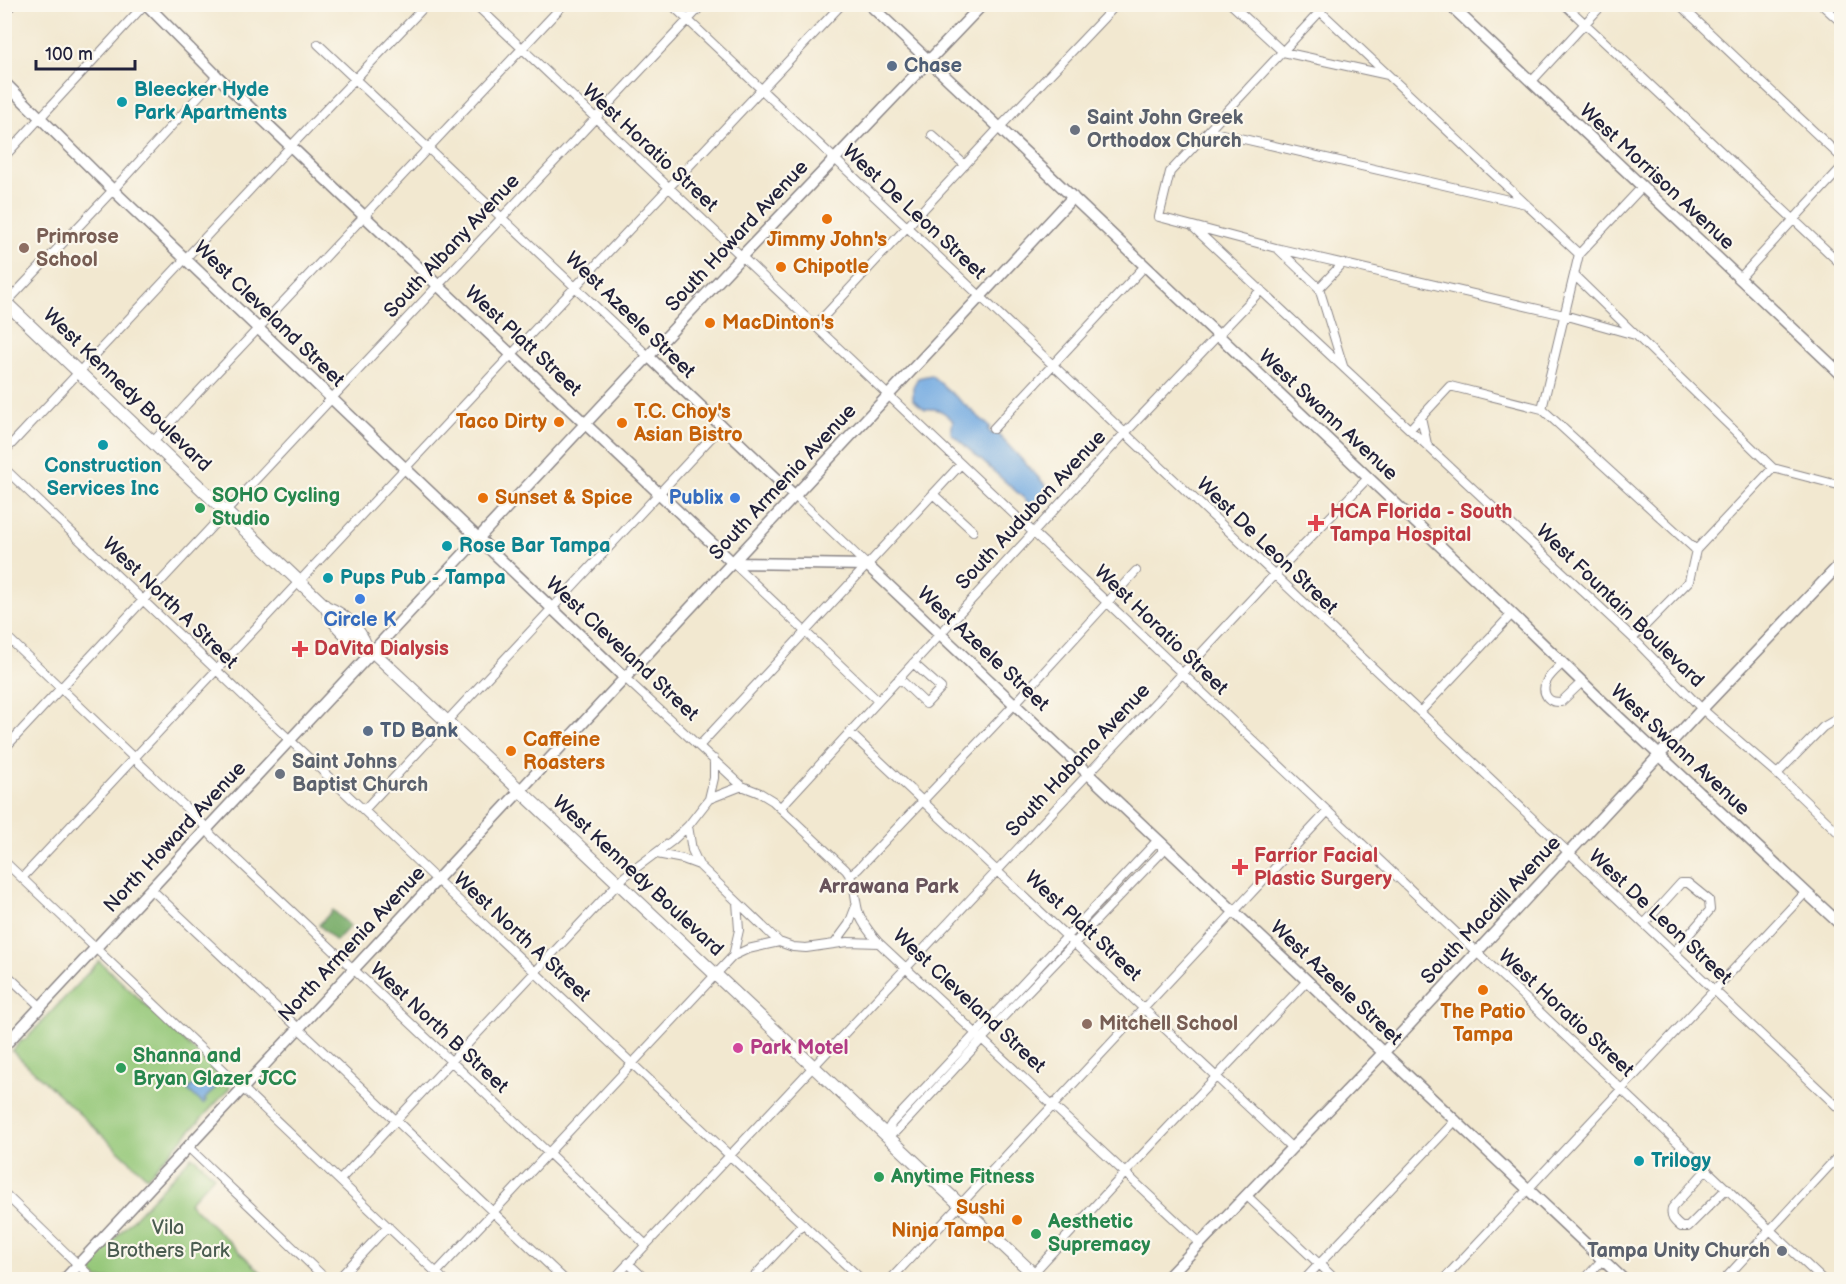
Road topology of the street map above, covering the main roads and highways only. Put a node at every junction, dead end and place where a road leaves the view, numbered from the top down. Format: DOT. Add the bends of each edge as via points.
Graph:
graph roads {
  1 [pos="146,4"];
  2 [pos="869,4"];
  3 [pos="983,4"];
  4 [pos="1449,4"];
  5 [pos="928,61"];
  6 [pos="4,82"];
  7 [pos="1073,197"];
  8 [pos="5,302"];
  9 [pos="649,357"];
  10 [pos="1842,375"];
  11 [pos="585,424"];
  12 [pos="795,496"];
  13 [pos="479,538"];
  14 [pos="1842,562"];
  15 [pos="733,563"];
  16 [pos="369,649"];
  17 [pos="625,678"];
  18 [pos="1659,755"];
  19 [pos="520,792"];
  20 [pos="1842,926"];
  21 [pos="4,1046"];
  22 [pos="1383,1052"];
  23 [pos="1034,1277"];
  24 [pos="64,1280"];
  25 [pos="1165,1280"];
  26 [pos="1624,1280"];
  1 -- 11 [label="main road, West Platt Street"];
  2 -- 5 [label="main road, West Swann Avenue"];
  3 -- 5 [label="main road, South Howard Avenue"];
  4 -- 10 [label="main road, West Morrison Avenue"];
  5 -- 7 [label="main road, West Swann Avenue"];
  5 -- 9 [label="main road, South Howard Avenue"];
  6 -- 13 [label="main road, West Cleveland Street"];
  7 -- 12 [label="main road, South Armenia Avenue"];
  7 -- 18 [label="main road, West Swann Avenue"];
  8 -- 16 [label="main road, West Kennedy Boulevard" via="326,608 338,612 361,634"];
  9 -- 11 [label="main road, South Howard Avenue"];
  9 -- 12 [label="main road, West Azeele Street"];
  11 -- 13 [label="main road, South Howard Avenue"];
  11 -- 15 [label="main road, West Platt Street"];
  12 -- 15 [label="main road, South Armenia Avenue"];
  13 -- 16 [label="main road, South Howard Avenue"];
  13 -- 17 [label="main road, West Cleveland Street"];
  14 -- 18 [label="main road, South Macdill Avenue"];
  15 -- 17 [label="main road, South Armenia Avenue"];
  15 -- 22 [label="main road, West Azeele Street" via="867,565"];
  16 -- 19 [label="main road, West Kennedy Boulevard"];
  16 -- 21 [label="main road, North Howard Avenue" via="290,740"];
  17 -- 19 [label="main road, South Armenia Avenue"];
  18 -- 20 [label="main road, West Swann Avenue"];
  18 -- 22 [label="main road, South Macdill Avenue"];
  19 -- 23 [label="main road, West Kennedy Boulevard"];
  19 -- 24 [label="main road, North Armenia Avenue"];
  22 -- 25 [label="main road, South Macdill Avenue"];
  22 -- 26 [label="main road, West Azeele Street"];
}
